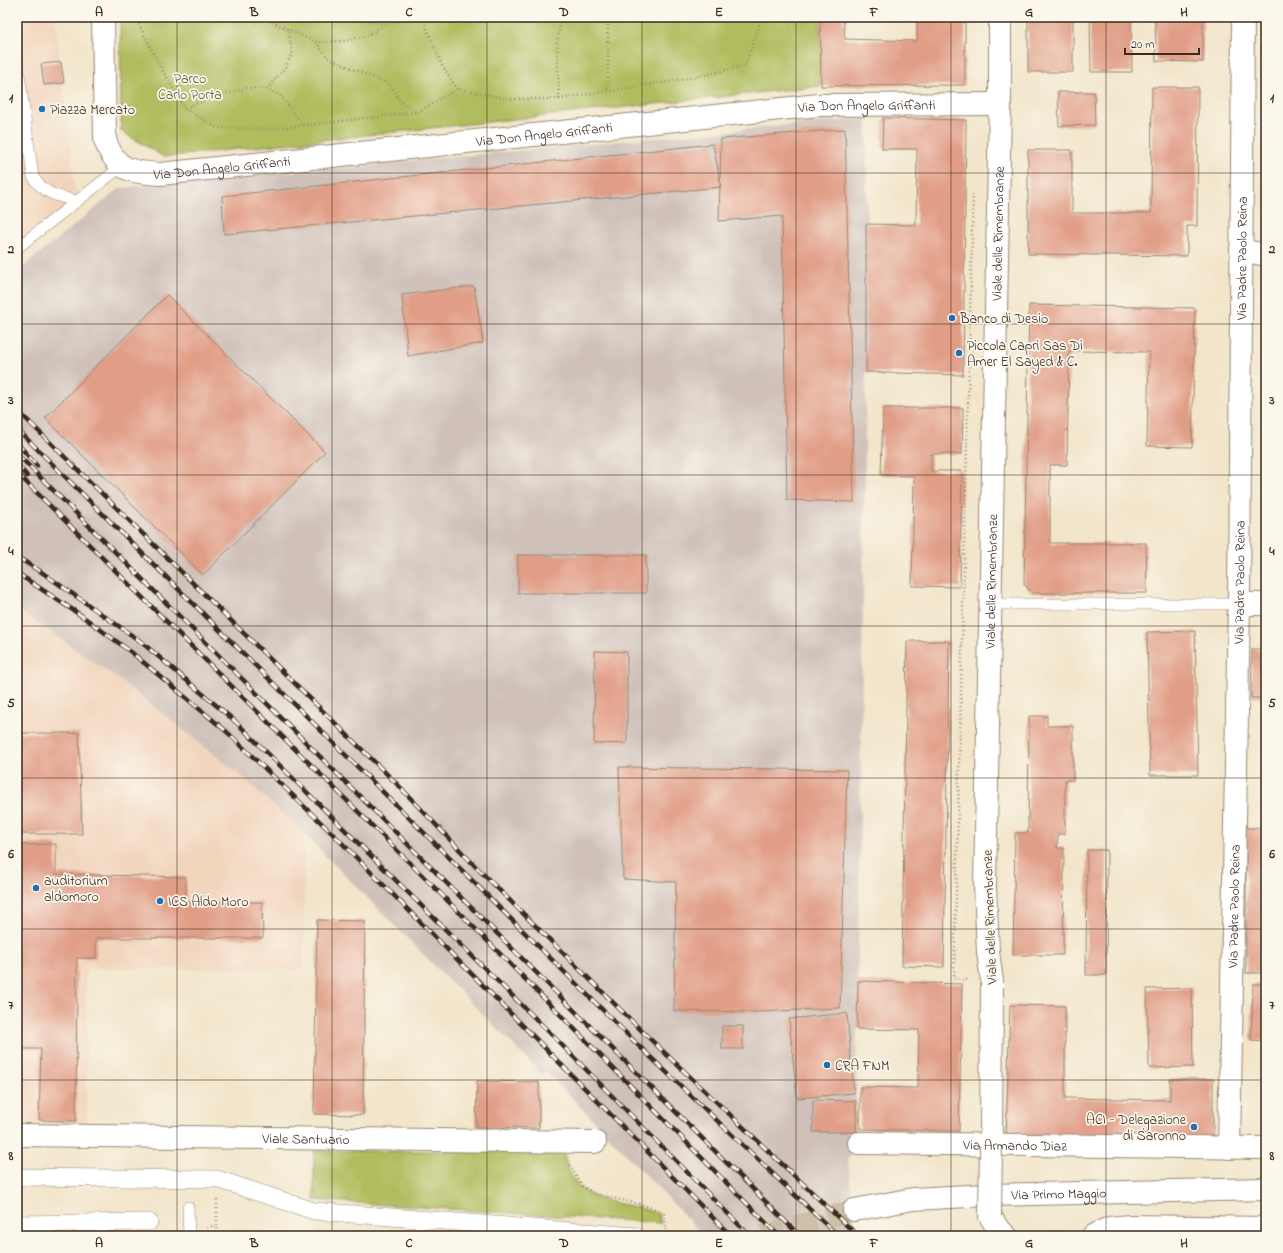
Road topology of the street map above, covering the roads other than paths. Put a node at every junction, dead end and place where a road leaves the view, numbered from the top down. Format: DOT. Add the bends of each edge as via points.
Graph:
graph roads {
  1 [pos="103,17"];
  2 [pos="1000,17"];
  3 [pos="1243,17"];
  4 [pos="17,59"];
  5 [pos="1000,104"];
  6 [pos="122,166"];
  7 [pos="77,201"];
  8 [pos="17,248"];
  9 [pos="1241,250"];
  10 [pos="1266,255"];
  11 [pos="990,604"];
  12 [pos="1239,604"];
  13 [pos="1266,604"];
  14 [pos="17,1135"];
  15 [pos="595,1142"];
  16 [pos="859,1143"];
  17 [pos="991,1146"];
  18 [pos="1229,1148"];
  19 [pos="1266,1148"];
  20 [pos="17,1177"];
  21 [pos="1266,1189"];
  22 [pos="188,1207"];
  23 [pos="854,1210"];
  24 [pos="149,1222"];
  25 [pos="17,1224"];
  26 [pos="992,1226"];
  27 [pos="1266,1228"];
  28 [pos="189,1236"];
  29 [pos="636,1236"];
  30 [pos="1006,1236"];
  31 [pos="1094,1236"];
  1 -- 6 [label="street, Via Don Angelo Griffanti" via="104,140 110,155"];
  2 -- 5 [label="street, Viale delle Rimembranze"];
  3 -- 9 [label="street, Via Padre Paolo Reina"];
  4 -- 7 [label="lane" via="33,177 40,187 53,195"];
  5 -- 6 [label="street, Via Don Angelo Griffanti" via="819,105 160,174 137,173"];
  5 -- 11 [label="street, Viale delle Rimembranze"];
  6 -- 7 [label="lane"];
  7 -- 8 [label="lane"];
  9 -- 10 [label="street"];
  9 -- 12 [label="street, Via Padre Paolo Reina"];
  11 -- 12 [label="lane"];
  11 -- 17 [label="street, Viale delle Rimembranze" via="985,886 992,981"];
  12 -- 13 [label="street"];
  12 -- 18 [label="street, Via Padre Paolo Reina"];
  14 -- 15 [label="street, Viale Santuario"];
  16 -- 17 [label="street, Via Armando Diaz"];
  17 -- 18 [label="street, Via Armando Diaz"];
  17 -- 26 [label="street, Viale delle Rimembranze, bridge"];
  18 -- 19 [label="street, Via Armando Diaz"];
  20 -- 29 [label="street" via="217,1179 314,1211"];
  21 -- 23 [label="street, Via Primo Maggio" via="987,1195 913,1199"];
  22 -- 28 [label="lane"];
  24 -- 25 [label="street"];
  26 -- 30 [label="street" via="997,1227"];
  27 -- 31 [label="street" via="1130,1226 1110,1228"];
}
